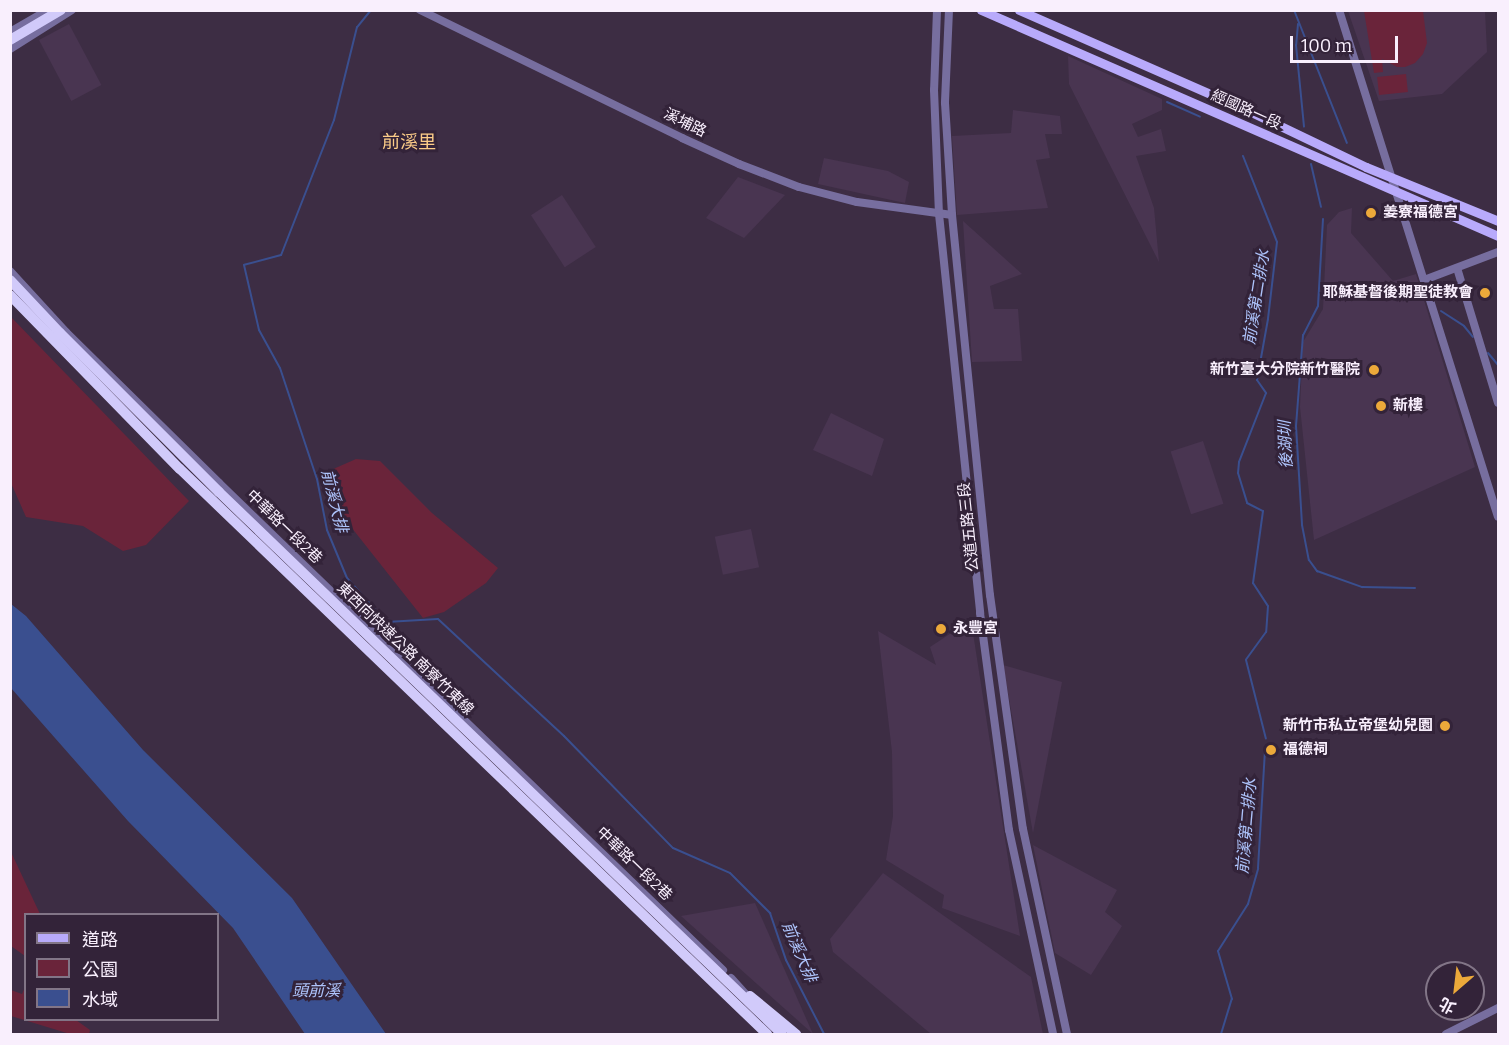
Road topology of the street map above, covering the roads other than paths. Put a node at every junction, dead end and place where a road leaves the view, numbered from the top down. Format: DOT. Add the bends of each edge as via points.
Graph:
graph roads {
  1 [pos="48,10"];
  2 [pos="61,10"];
  3 [pos="72,10"];
  4 [pos="420,10"];
  5 [pos="937,10"];
  6 [pos="950,10"];
  7 [pos="981,10"];
  8 [pos="1019,10"];
  9 [pos="1339,10"];
  10 [pos="10,32"];
  11 [pos="10,40"];
  12 [pos="10,49"];
  13 [pos="1391,176"];
  14 [pos="1398,194"];
  15 [pos="939,214"];
  16 [pos="952,215"];
  17 [pos="1498,221"];
  18 [pos="1498,236"];
  19 [pos="1498,252"];
  20 [pos="1457,268"];
  21 [pos="10,271"];
  22 [pos="1424,279"];
  23 [pos="10,280"];
  24 [pos="10,295"];
  25 [pos="10,302"];
  26 [pos="45,332"];
  27 [pos="1496,385"];
  28 [pos="1498,402"];
  29 [pos="1498,517"];
  30 [pos="1041,913"];
  31 [pos="1028,915"];
  32 [pos="725,972"];
  33 [pos="750,996"];
  34 [pos="1498,1008"];
  35 [pos="754,1010"];
  36 [pos="767,1035"];
  37 [pos="781,1035"];
  38 [pos="796,1035"];
  39 [pos="1053,1035"];
  40 [pos="1067,1035"];
  41 [pos="1446,1035"];
  1 -- 10 [label="street"];
  2 -- 11 [label="highway"];
  3 -- 12 [label="street"];
  4 -- 15 [label="street, 溪埔路" via="749,168 799,187 857,202"];
  5 -- 15 [label="street, 公道五路三段" via="934,90"];
  6 -- 16 [label="street, 公道五路三段" via="945,103"];
  7 -- 14 [label="main road, 經國路一段"];
  8 -- 13 [label="main road, 經國路一段"];
  9 -- 13 [label="street"];
  13 -- 14 [label="street"];
  13 -- 17 [label="main road, 經國路一段"];
  14 -- 18 [label="main road, 經國路一段"];
  14 -- 22 [label="street"];
  15 -- 16 [label="street, 溪埔路"];
  15 -- 31 [label="street, 公道五路三段" via="994,733 1009,830"];
  16 -- 30 [label="street, 公道五路三段" via="1003,700"];
  19 -- 20 [label="street"];
  20 -- 22 [label="street"];
  20 -- 27 [label="street"];
  21 -- 32 [label="street, 中華路一段2巷" via="212,476"];
  22 -- 29 [label="street"];
  23 -- 37 [label="highway, 東西向快速公路 南寮竹東線, bridge" via="219,492"];
  24 -- 26 [label="highway, 東西向快速公路 南寮竹東線"];
  25 -- 26 [label="highway"];
  26 -- 36 [label="highway, 東西向快速公路 南寮竹東線" via="180,469"];
  27 -- 28 [label="street"];
  30 -- 31 [label="street"];
  30 -- 40 [label="street, 公道五路三段"];
  31 -- 39 [label="street, 公道五路三段"];
  32 -- 33 [label="street, 中華路一段2巷"];
  32 -- 35 [label="street, 中華路一段2巷" via="730,986"];
  33 -- 35 [label="street, 中華路一段2巷"];
  33 -- 38 [label="highway"];
  34 -- 41 [label="street"];
  35 -- 37 [label="street, 中華路一段2巷"];
}
